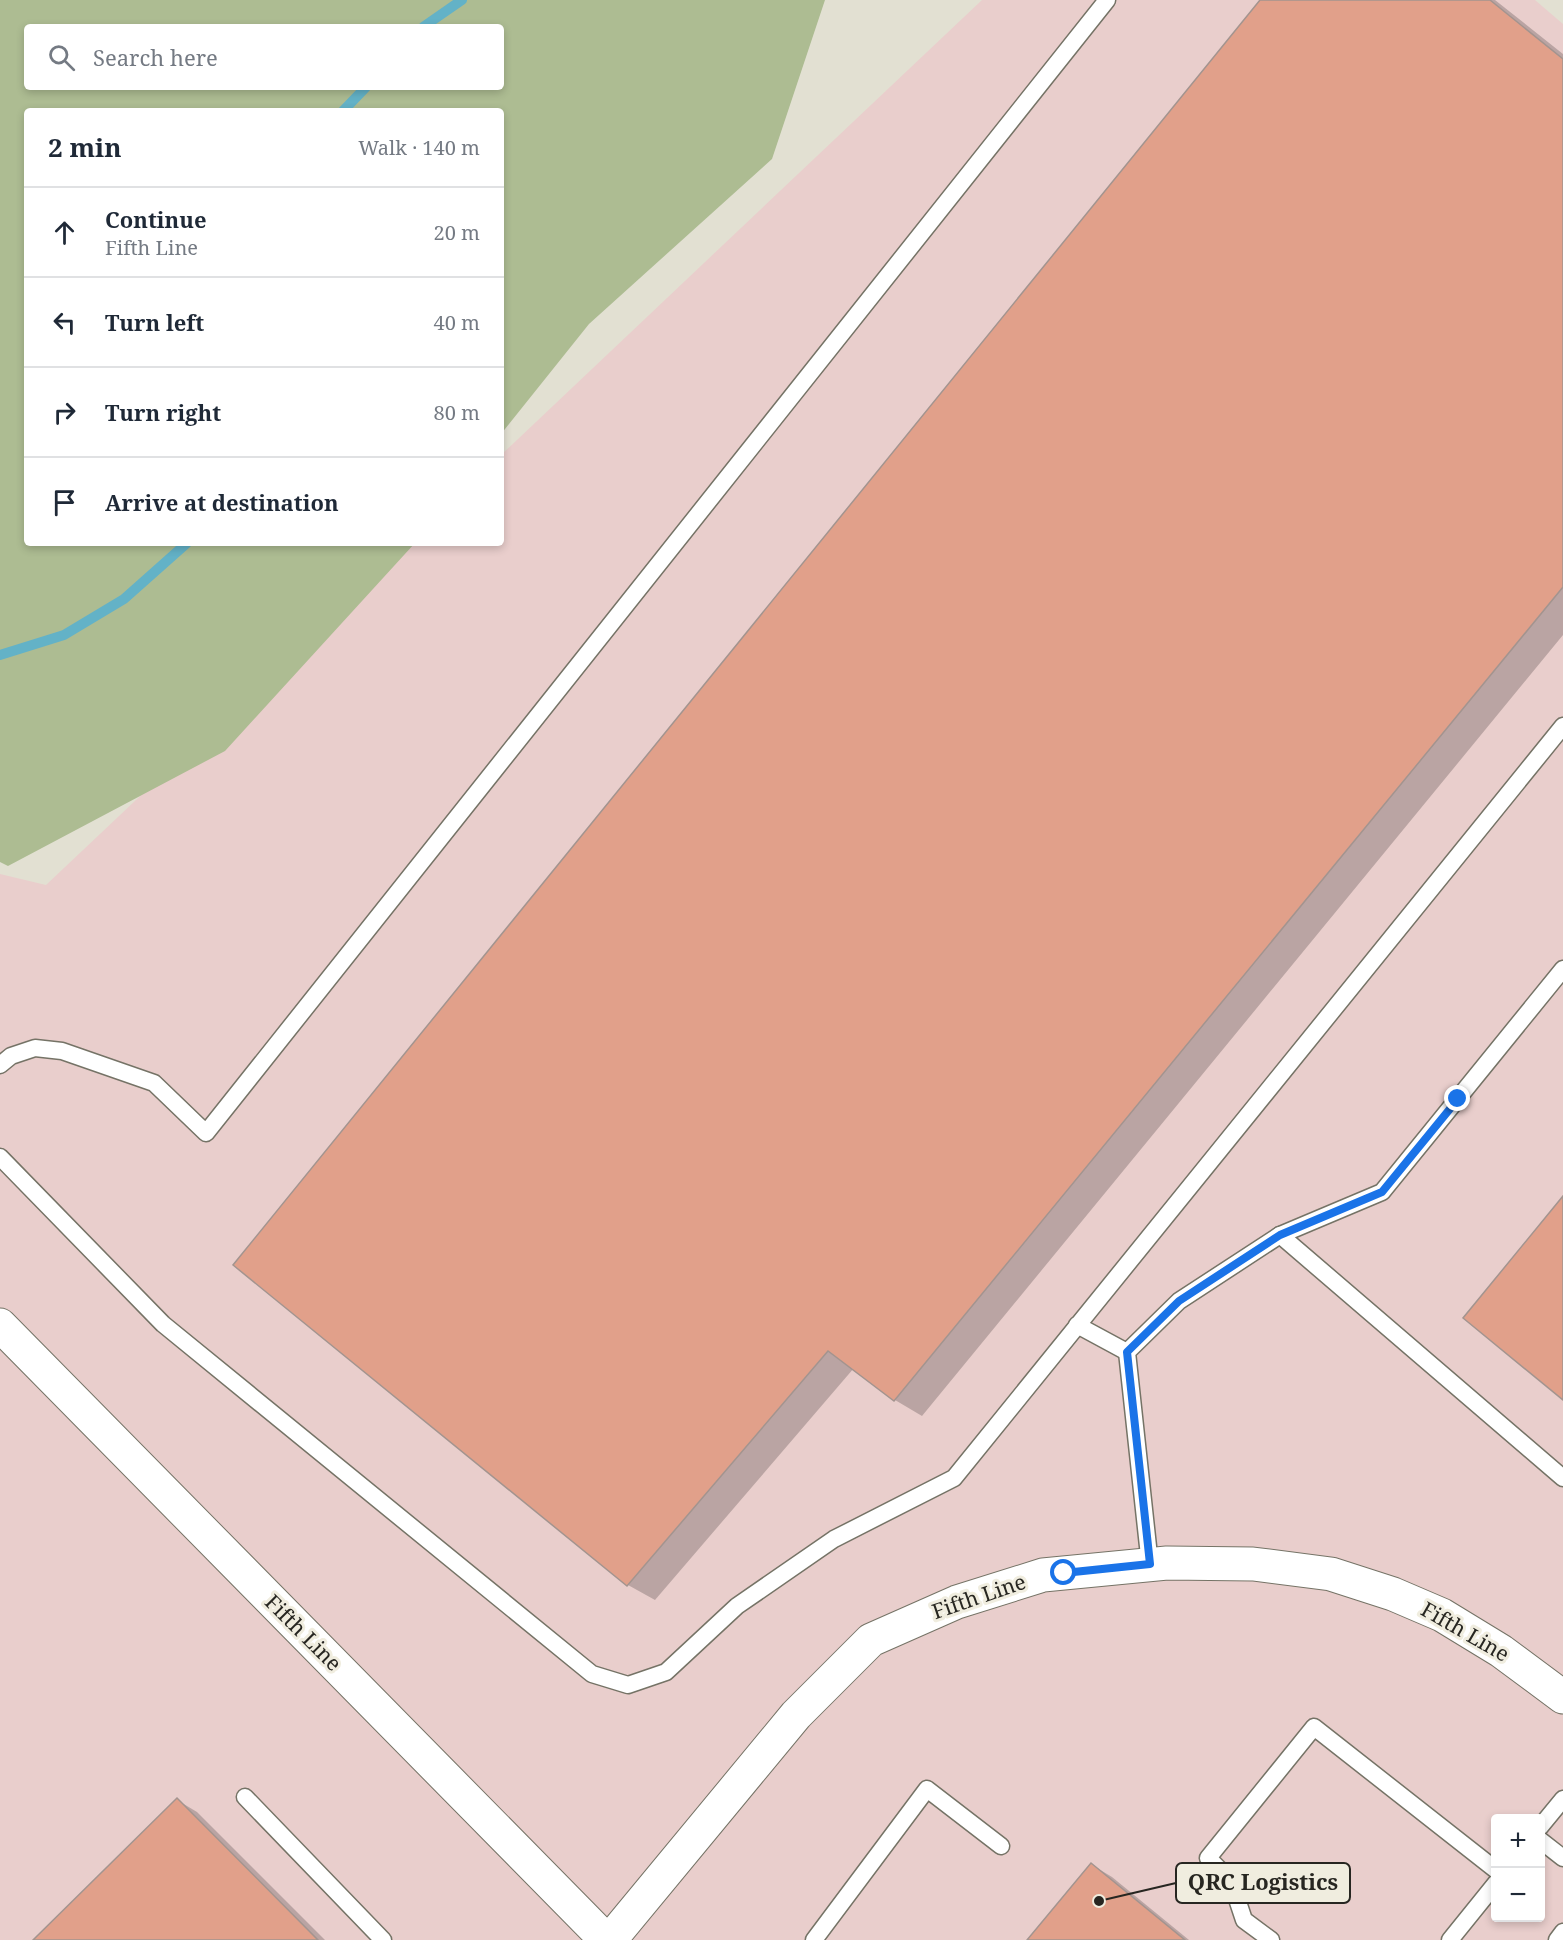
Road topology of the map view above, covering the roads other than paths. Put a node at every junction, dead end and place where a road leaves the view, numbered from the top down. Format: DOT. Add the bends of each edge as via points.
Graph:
graph roads {
  1 [pos="1107,0"];
  2 [pos="1563,726"];
  3 [pos="1563,969"];
  4 [pos="0,1065"];
  5 [pos="0,1158"];
  6 [pos="1280,1235"];
  7 [pos="0,1325"];
  8 [pos="1077,1325"];
  9 [pos="1127,1352"];
  10 [pos="1563,1478"];
  11 [pos="1150,1564"];
  12 [pos="1563,1697"];
  13 [pos="245,1797"];
  14 [pos="1563,1799"];
  15 [pos="1545,1821"];
  16 [pos="1545,1844"];
  17 [pos="1001,1846"];
  18 [pos="1563,1858"];
  19 [pos="1493,1868"];
  20 [pos="1491,1889"];
  21 [pos="1563,1932"];
  22 [pos="383,1940"];
  23 [pos="608,1940"];
  24 [pos="814,1940"];
  25 [pos="1271,1940"];
  26 [pos="1450,1940"];
  27 [pos="1557,1940"];
  1 -- 4 [label="lane" via="206,1133 154,1083 62,1051 35,1048 11,1056"];
  2 -- 8 [label="lane"];
  3 -- 6 [label="lane" via="1382,1192"];
  5 -- 8 [label="lane" via="163,1324 592,1674 628,1685 666,1672 737,1606 834,1539 954,1478"];
  6 -- 9 [label="lane" via="1179,1301"];
  6 -- 10 [label="lane"];
  7 -- 23 [label="street, Fifth Line"];
  8 -- 9 [label="lane"];
  9 -- 11 [label="lane"];
  11 -- 12 [label="street, Fifth Line" via="1253,1564 1331,1574 1442,1615 1501,1651"];
  11 -- 23 [label="street, Fifth Line" via="1043,1575 957,1602 871,1640 796,1715"];
  13 -- 22 [label="lane"];
  14 -- 15 [label="lane"];
  16 -- 18 [label="lane"];
  17 -- 24 [label="lane" via="927,1789"];
  19 -- 25 [label="lane" via="1314,1727 1208,1858 1231,1881 1244,1920"];
  20 -- 26 [label="lane"];
  21 -- 27 [label="lane"];
}
